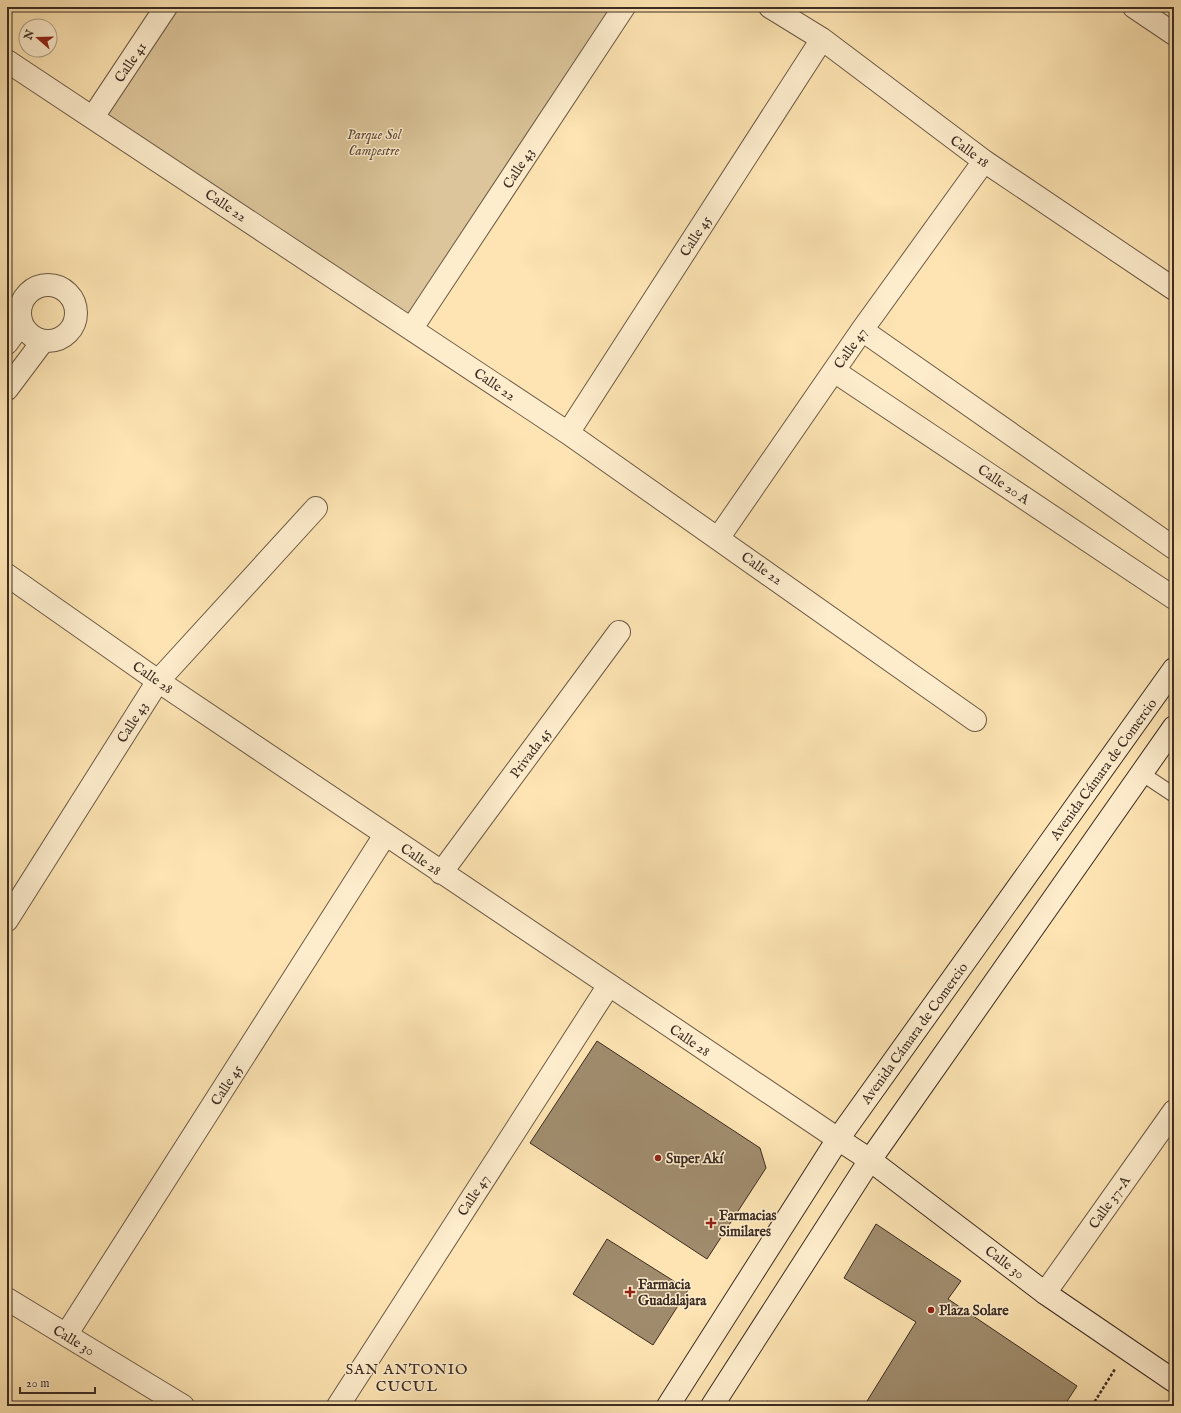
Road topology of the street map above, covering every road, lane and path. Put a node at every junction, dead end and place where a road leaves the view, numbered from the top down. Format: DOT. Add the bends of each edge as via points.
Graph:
graph roads {
  1 [pos="166,7"];
  2 [pos="624,7"];
  3 [pos="770,7"];
  4 [pos="1134,7"];
  5 [pos="1174,34"];
  6 [pos="822,39"];
  7 [pos="7,61"];
  8 [pos="93,117"];
  9 [pos="984,161"];
  10 [pos="1174,289"];
  11 [pos="21,324"];
  12 [pos="412,328"];
  13 [pos="862,330"];
  14 [pos="43,341"];
  15 [pos="7,343"];
  16 [pos="834,371"];
  17 [pos="7,389"];
  18 [pos="568,433"];
  19 [pos="316,508"];
  20 [pos="719,537"];
  21 [pos="1174,548"];
  22 [pos="7,575"];
  23 [pos="1174,598"];
  24 [pos="619,632"];
  25 [pos="1174,669"];
  26 [pos="158,681"];
  27 [pos="975,720"];
  28 [pos="1174,727"];
  29 [pos="1141,774"];
  30 [pos="1174,796"];
  31 [pos="385,835"];
  32 [pos="441,873"];
  33 [pos="7,920"];
  34 [pos="608,985"];
  35 [pos="1174,1110"];
  36 [pos="838,1139"];
  37 [pos="870,1160"];
  38 [pos="1045,1293"];
  39 [pos="7,1299"];
  40 [pos="66,1335"];
  41 [pos="1128,1350"];
  42 [pos="1174,1381"];
  43 [pos="183,1406"];
  44 [pos="338,1406"];
  45 [pos="668,1406"];
  46 [pos="712,1406"];
  47 [pos="1092,1406"];
  1 -- 8 [label="street, Calle 41"];
  2 -- 12 [label="street, Calle 43"];
  3 -- 6 [label="street, Calle 18"];
  4 -- 5 [label="street"];
  6 -- 9 [label="street, Calle 18"];
  6 -- 18 [label="street, Calle 45"];
  7 -- 8 [label="street, Calle 22"];
  8 -- 12 [label="street, Calle 22"];
  9 -- 10 [label="street, Calle 18"];
  9 -- 13 [label="street, Calle 47"];
  11 -- 14 [label="street" via="30,336"];
  11 -- 14 [label="street" via="19,312 22,299 31,290 42,284 55,284 66,290 74,300 77,312 74,325 66,335 56,341"];
  11 -- 15 [label="street"];
  12 -- 18 [label="street, Calle 22"];
  13 -- 16 [label="street, Calle 47"];
  13 -- 21 [label="street"];
  14 -- 17 [label="street"];
  16 -- 20 [label="street, Calle 47"];
  16 -- 23 [label="street, Calle 20 A"];
  18 -- 20 [label="street, Calle 22"];
  19 -- 26 [label="street, Calle 43"];
  20 -- 27 [label="street, Calle 22"];
  22 -- 26 [label="street, Calle 28"];
  24 -- 32 [label="street, Privada 45"];
  25 -- 36 [label="street, Avenida Cámara de Comercio"];
  26 -- 31 [label="street, Calle 28"];
  26 -- 33 [label="street, Calle 43"];
  28 -- 29 [label="street"];
  29 -- 30 [label="lane"];
  29 -- 37 [label="street"];
  31 -- 32 [label="street, Calle 28"];
  31 -- 40 [label="street, Calle 45"];
  32 -- 34 [label="street, Calle 28"];
  34 -- 36 [label="street, Calle 28"];
  34 -- 44 [label="street, Calle 47"];
  35 -- 38 [label="street, Calle 37-A"];
  36 -- 37 [label="street, Calle 30"];
  36 -- 45 [label="street, Avenida Cámara de Comercio"];
  37 -- 38 [label="street, Calle 30"];
  37 -- 46 [label="street"];
  38 -- 41 [label="street, Calle 30"];
  39 -- 40 [label="street, Calle 30"];
  40 -- 43 [label="street, Calle 30"];
  41 -- 42 [label="street, Calle 30"];
  41 -- 47 [label="path"];
}
